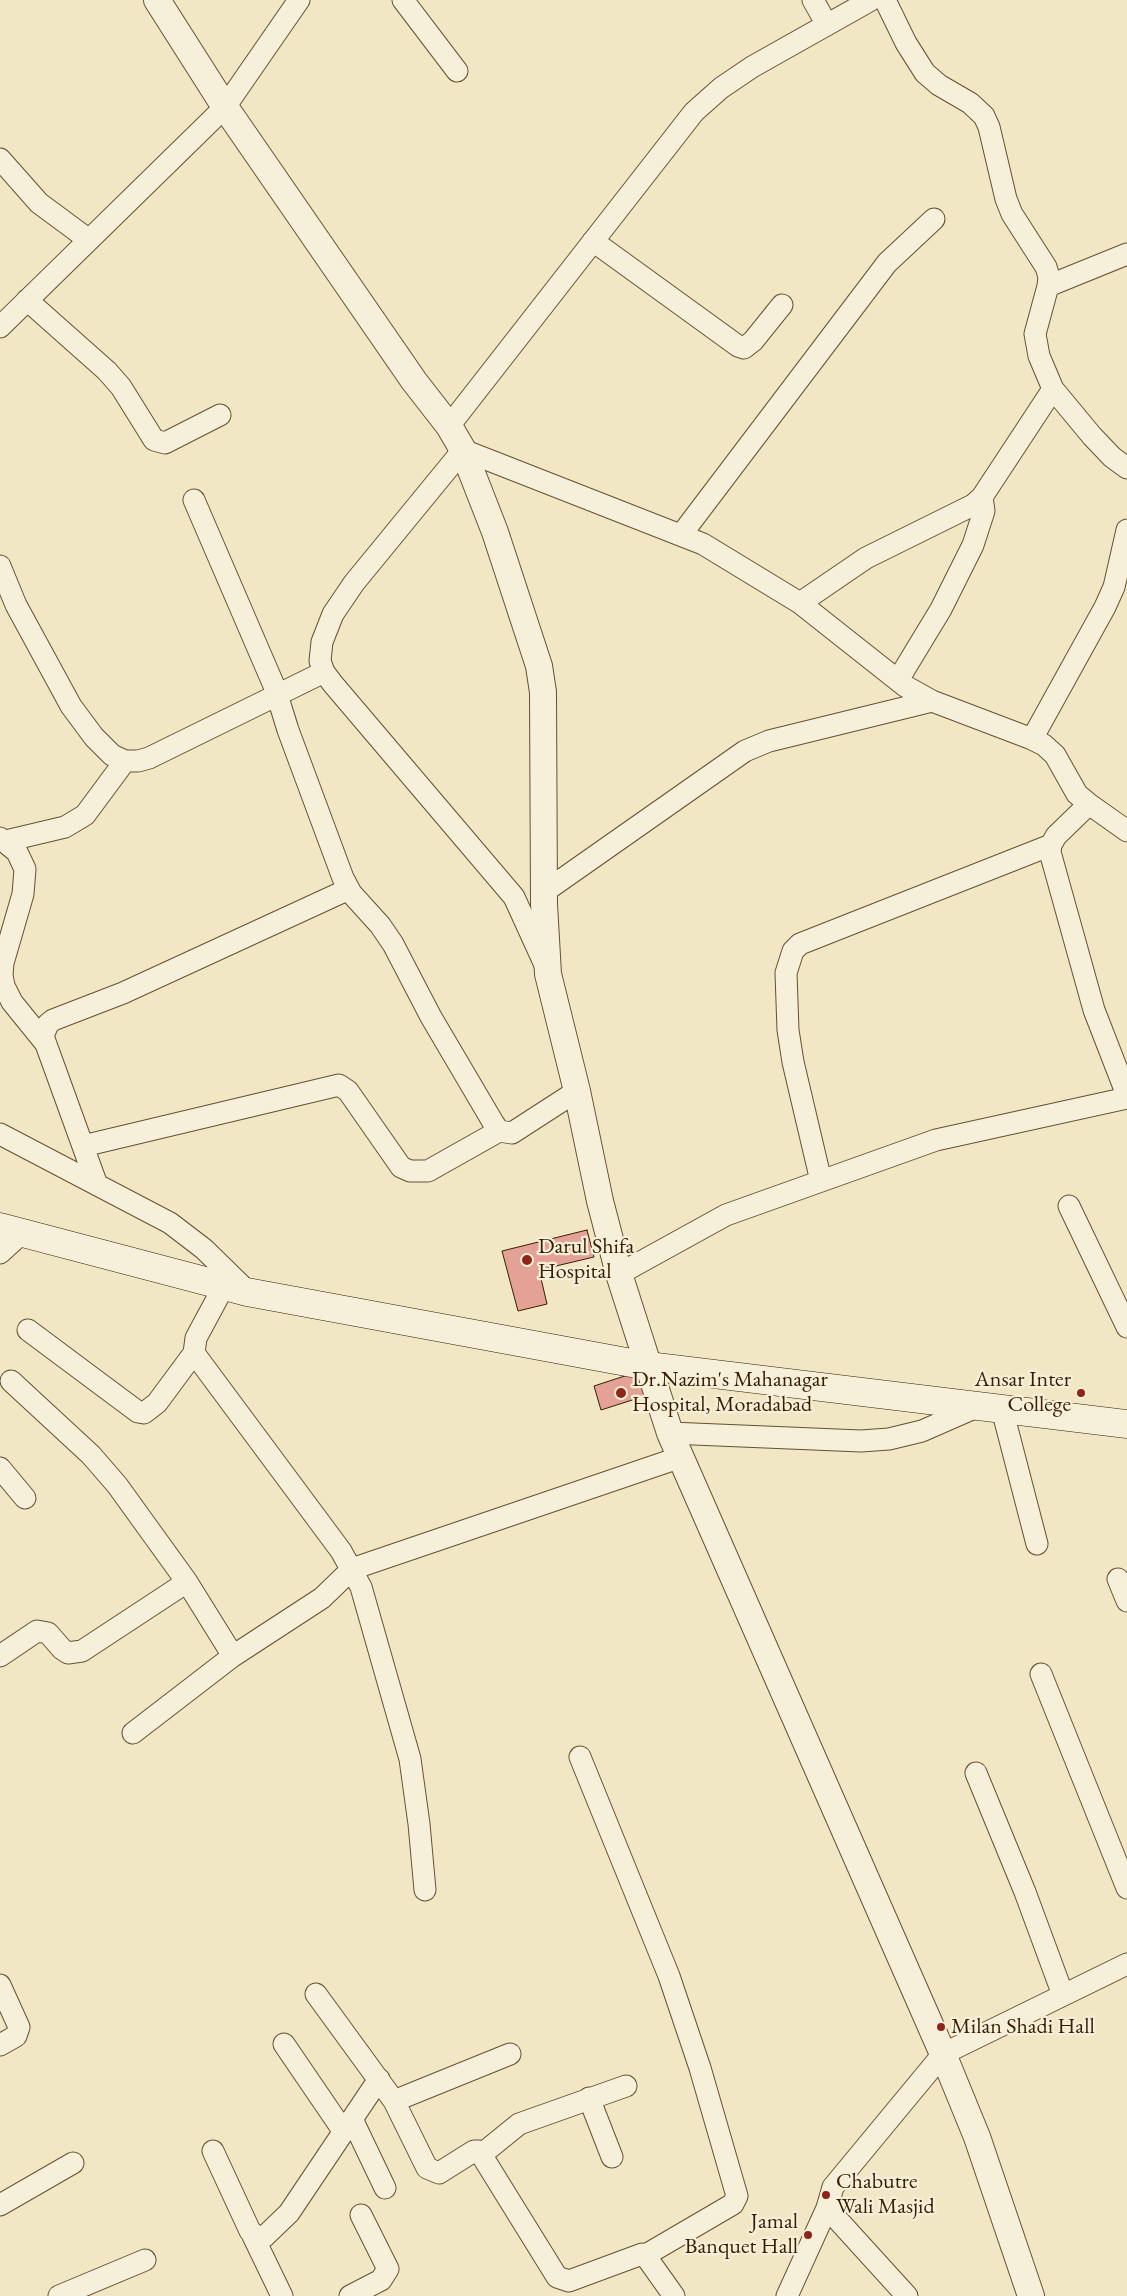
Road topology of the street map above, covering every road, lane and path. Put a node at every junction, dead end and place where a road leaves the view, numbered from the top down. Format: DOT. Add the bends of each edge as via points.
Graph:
graph roads {
  1 [pos="157,0"];
  2 [pos="299,0"];
  3 [pos="403,0"];
  4 [pos="813,0"];
  5 [pos="871,0"];
  6 [pos="885,0"];
  7 [pos="827,25"];
  8 [pos="457,71"];
  9 [pos="224,107"];
  10 [pos="0,159"];
  11 [pos="934,219"];
  12 [pos="89,240"];
  13 [pos="593,241"];
  14 [pos="1127,254"];
  15 [pos="1048,286"];
  16 [pos="27,300"];
  17 [pos="782,305"];
  18 [pos="0,327"];
  19 [pos="1053,389"];
  20 [pos="220,415"];
  21 [pos="449,426"];
  22 [pos="463,450"];
  23 [pos="1127,468"];
  24 [pos="982,497"];
  25 [pos="194,500"];
  26 [pos="1127,530"];
  27 [pos="681,535"];
  28 [pos="0,566"];
  29 [pos="800,603"];
  30 [pos="324,672"];
  31 [pos="898,680"];
  32 [pos="277,694"];
  33 [pos="932,701"];
  34 [pos="1032,739"];
  35 [pos="125,761"];
  36 [pos="1089,804"];
  37 [pos="1127,831"];
  38 [pos="3,839"];
  39 [pos="1051,845"];
  40 [pos="349,889"];
  41 [pos="544,892"];
  42 [pos="548,974"];
  43 [pos="46,1044"];
  44 [pos="577,1091"];
  45 [pos="1127,1096"];
  46 [pos="499,1131"];
  47 [pos="0,1134"];
  48 [pos="83,1146"];
  49 [pos="820,1181"];
  50 [pos="97,1185"];
  51 [pos="1069,1206"];
  52 [pos="11,1230"];
  53 [pos="0,1254"];
  54 [pos="619,1274"];
  55 [pos="236,1289"];
  56 [pos="1127,1327"];
  57 [pos="28,1330"];
  58 [pos="194,1353"];
  59 [pos="648,1366"];
  60 [pos="11,1381"];
  61 [pos="991,1408"];
  62 [pos="1127,1424"];
  63 [pos="670,1433"];
  64 [pos="681,1457"];
  65 [pos="0,1468"];
  66 [pos="25,1498"];
  67 [pos="1037,1544"];
  68 [pos="352,1569"];
  69 [pos="1118,1579"];
  70 [pos="187,1582"];
  71 [pos="1127,1601"];
  72 [pos="0,1656"];
  73 [pos="233,1656"];
  74 [pos="1041,1674"];
  75 [pos="133,1733"];
  76 [pos="580,1757"];
  77 [pos="976,1773"];
  78 [pos="1127,1888"];
  79 [pos="425,1890"];
  80 [pos="1127,1964"];
  81 [pos="0,1985"];
  82 [pos="316,1994"];
  83 [pos="1063,1995"];
  84 [pos="284,2044"];
  85 [pos="0,2045"];
  86 [pos="510,2054"];
  87 [pos="943,2054"];
  88 [pos="379,2079"];
  89 [pos="626,2086"];
  90 [pos="589,2098"];
  91 [pos="394,2101"];
  92 [pos="348,2125"];
  93 [pos="213,2151"];
  94 [pos="482,2154"];
  95 [pos="612,2157"];
  96 [pos="73,2163"];
  97 [pos="385,2188"];
  98 [pos="0,2205"];
  99 [pos="827,2208"];
  100 [pos="361,2215"];
  101 [pos="253,2236"];
  102 [pos="644,2256"];
  103 [pos="145,2260"];
  104 [pos="59,2296"];
  105 [pos="282,2296"];
  106 [pos="350,2296"];
  107 [pos="674,2296"];
  108 [pos="787,2296"];
  109 [pos="907,2296"];
  110 [pos="1031,2296"];
  1 -- 9 [label="street"];
  2 -- 9 [label="street"];
  3 -- 8 [label="street"];
  4 -- 7 [label="street"];
  5 -- 7 [label="street"];
  6 -- 15 [label="street" via="925,73 984,116 1006,200 1046,267"];
  7 -- 13 [label="street" via="752,67 694,112"];
  9 -- 12 [label="street"];
  9 -- 21 [label="street" via="414,381"];
  10 -- 12 [label="street" via="40,203"];
  11 -- 27 [label="street" via="887,264"];
  12 -- 16 [label="street"];
  13 -- 17 [label="street" via="738,346 744,348 753,342"];
  13 -- 21 [label="street"];
  14 -- 15 [label="street"];
  15 -- 19 [label="street" via="1035,344"];
  16 -- 18 [label="street"];
  16 -- 20 [label="street" via="107,371 121,387 154,440 165,443"];
  19 -- 23 [label="street" via="1092,436"];
  19 -- 24 [label="street"];
  21 -- 22 [label="street"];
  22 -- 27 [label="street"];
  22 -- 30 [label="street" via="377,553 333,614 322,642 320,661"];
  22 -- 41 [label="street" via="495,532 539,666 543,692"];
  24 -- 29 [label="street" via="973,506 866,558"];
  24 -- 31 [label="street" via="984,511 973,545 941,609"];
  25 -- 32 [label="street"];
  26 -- 34 [label="street" via="1114,588"];
  27 -- 29 [label="street" via="703,544"];
  28 -- 35 [label="street" via="16,605 71,706 100,743 112,755"];
  29 -- 31 [label="street"];
  30 -- 32 [label="street"];
  30 -- 42 [label="street" via="514,897"];
  31 -- 33 [label="street"];
  32 -- 35 [label="street" via="149,758"];
  32 -- 40 [label="street"];
  33 -- 34 [label="street"];
  33 -- 41 [label="street" via="769,741 746,751"];
  34 -- 36 [label="street" via="1055,755 1078,794"];
  35 -- 38 [label="street" via="85,815 76,821 65,827"];
  36 -- 37 [label="street"];
  36 -- 39 [label="street"];
  38 -- 43 [label="street" via="17,852 24,869 23,894 3,963 4,986 12,1002"];
  39 -- 45 [label="street" via="1052,862 1094,1010"];
  39 -- 49 [label="street" via="800,944 793,951 786,973 788,1030"];
  40 -- 43 [label="street" via="124,993 53,1020 44,1029"];
  40 -- 46 [label="street" via="393,944 431,1017"];
  41 -- 42 [label="street"];
  42 -- 44 [label="street"];
  43 -- 48 [label="street"];
  44 -- 46 [label="street" via="512,1133"];
  44 -- 54 [label="street"];
  45 -- 49 [label="street" via="936,1140"];
  46 -- 48 [label="street" via="428,1171 410,1171 401,1167 348,1091 339,1085"];
  47 -- 50 [label="street"];
  48 -- 50 [label="street"];
  49 -- 54 [label="street" via="726,1215"];
  50 -- 55 [label="street" via="170,1223 204,1249"];
  51 -- 56 [label="street"];
  52 -- 53 [label="street"];
  52 -- 55 [label="main road"];
  54 -- 59 [label="street"];
  55 -- 58 [label="street" via="196,1338"];
  55 -- 59 [label="main road"];
  57 -- 58 [label="street" via="138,1412 144,1413 157,1403"];
  58 -- 68 [label="street"];
  59 -- 61 [label="main road"];
  59 -- 63 [label="street"];
  60 -- 70 [label="street" via="92,1455"];
  61 -- 62 [label="main road"];
  61 -- 63 [label="street" via="889,1439 861,1441"];
  61 -- 67 [label="street"];
  63 -- 64 [label="street"];
  64 -- 68 [label="street"];
  64 -- 87 [label="street"];
  65 -- 66 [label="street"];
  68 -- 73 [label="street" via="322,1598"];
  68 -- 79 [label="street" via="368,1608 410,1759"];
  69 -- 71 [label="street"];
  70 -- 72 [label="street" via="82,1651 68,1653 48,1633 37,1631"];
  70 -- 73 [label="street"];
  73 -- 75 [label="street"];
  74 -- 78 [label="street"];
  76 -- 102 [label="street" via="669,1976 737,2196 733,2204"];
  77 -- 83 [label="street"];
  80 -- 83 [label="street"];
  81 -- 85 [label="street" via="19,2026 16,2036"];
  82 -- 88 [label="street"];
  83 -- 87 [label="street"];
  84 -- 92 [label="street"];
  86 -- 91 [label="street"];
  87 -- 99 [label="street" via="833,2187"];
  87 -- 110 [label="street" via="977,2137"];
  88 -- 91 [label="street"];
  88 -- 92 [label="street"];
  89 -- 90 [label="street"];
  90 -- 94 [label="street" via="519,2124"];
  90 -- 95 [label="street"];
  91 -- 94 [label="street" via="427,2168 433,2172 439,2173 474,2151"];
  92 -- 97 [label="street"];
  92 -- 101 [label="street" via="289,2214 264,2237"];
  93 -- 101 [label="street"];
  94 -- 102 [label="street" via="558,2277 569,2281 637,2254"];
  96 -- 98 [label="street"];
  99 -- 108 [label="street"];
  99 -- 109 [label="street"];
  100 -- 106 [label="street" via="388,2269 381,2280"];
  101 -- 105 [label="street"];
  102 -- 107 [label="street"];
  103 -- 104 [label="street"];
}
